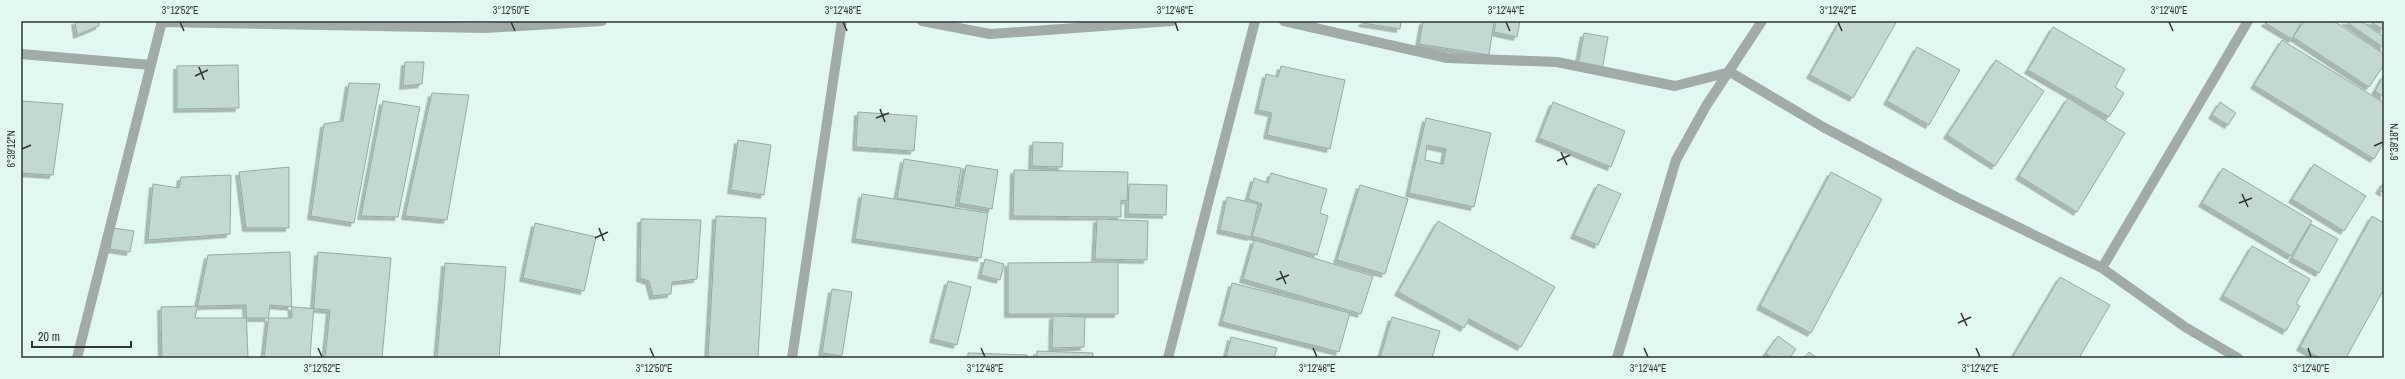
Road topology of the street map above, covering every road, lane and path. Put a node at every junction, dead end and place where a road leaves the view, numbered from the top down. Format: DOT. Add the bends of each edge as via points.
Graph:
graph roads {
  1 [pos="602,21"];
  2 [pos="842,21"];
  3 [pos="922,21"];
  4 [pos="1172,21"];
  5 [pos="1255,21"];
  6 [pos="1284,21"];
  7 [pos="1762,21"];
  8 [pos="2248,21"];
  9 [pos="162,22"];
  10 [pos="21,54"];
  11 [pos="151,65"];
  12 [pos="1730,72"];
  13 [pos="2102,268"];
  14 [pos="77,358"];
  15 [pos="792,358"];
  16 [pos="1168,358"];
  17 [pos="1618,358"];
  18 [pos="2238,358"];
  1 -- 9 [label="street" via="485,28"];
  2 -- 15 [label="street"];
  3 -- 4 [label="street" via="990,34"];
  5 -- 16 [label="street"];
  6 -- 12 [label="street" via="1447,58 1557,62 1676,86"];
  7 -- 12 [label="street"];
  8 -- 13 [label="street"];
  9 -- 11 [label="street"];
  10 -- 11 [label="street"];
  11 -- 14 [label="street"];
  12 -- 13 [label="street" via="1830,131 1956,197"];
  12 -- 17 [label="street" via="1706,106 1676,160"];
  13 -- 18 [label="street" via="2185,327"];
}
